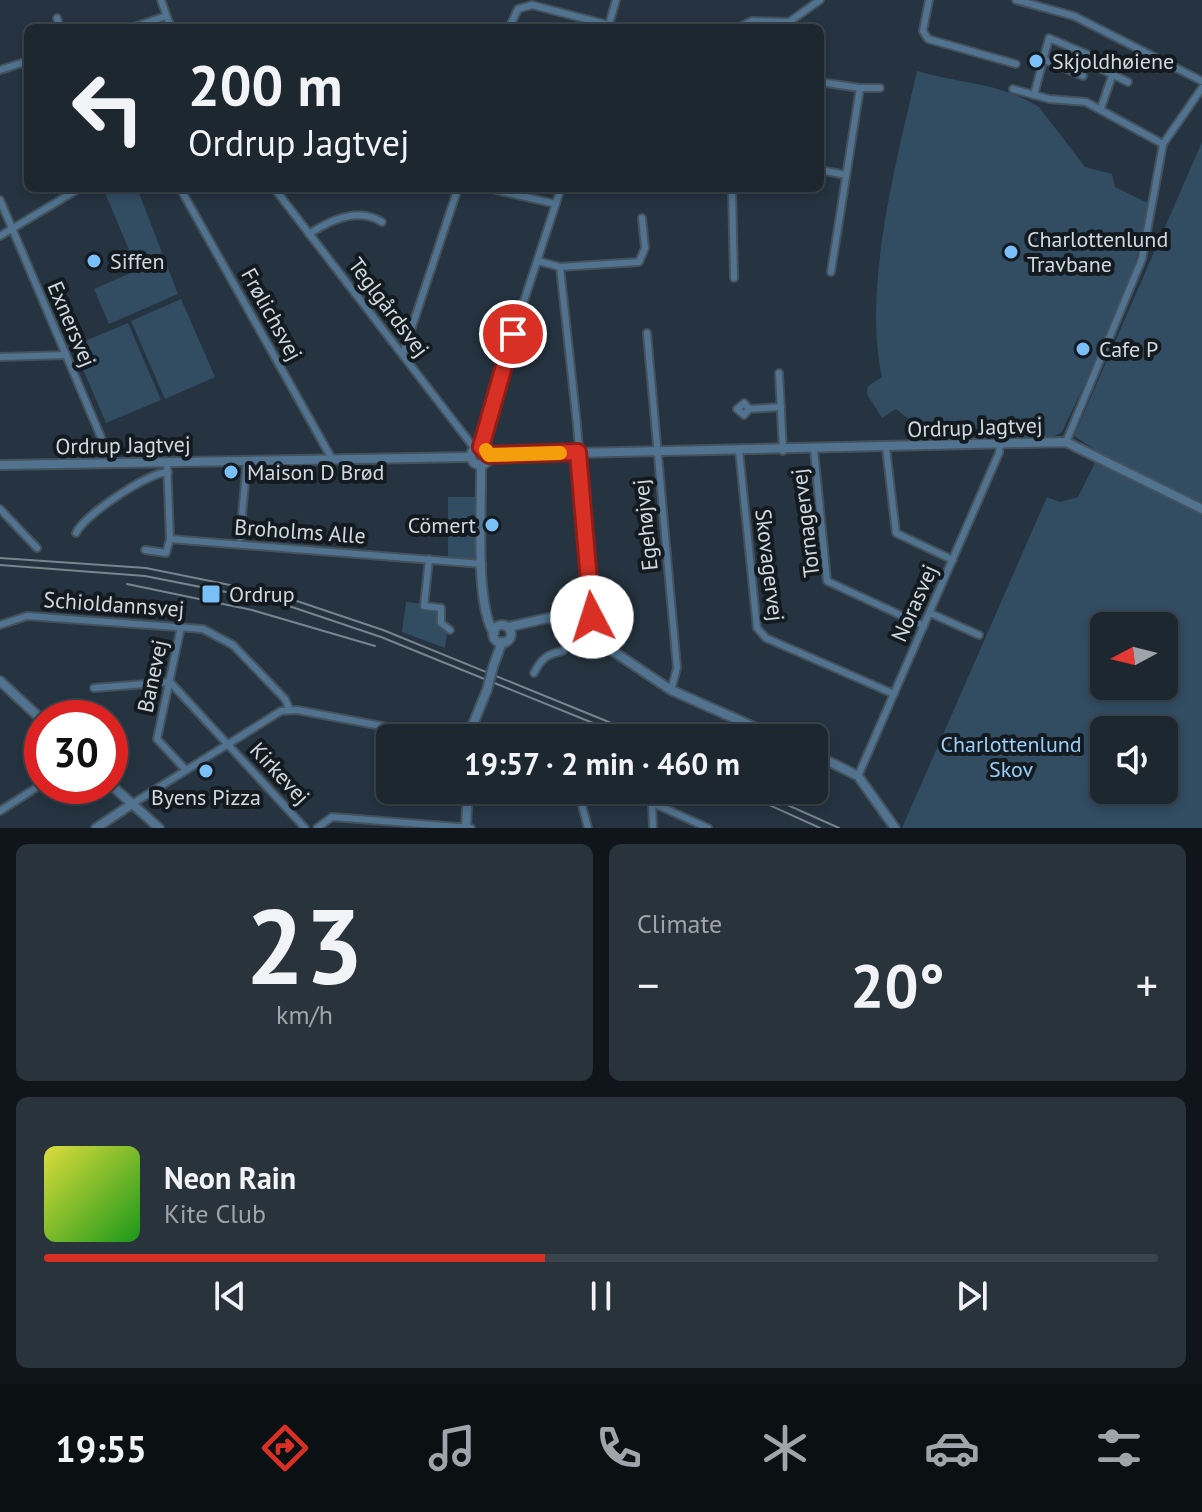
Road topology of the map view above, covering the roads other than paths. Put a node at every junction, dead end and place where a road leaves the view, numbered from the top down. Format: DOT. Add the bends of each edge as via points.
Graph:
graph roads {
  1 [pos="161,0"];
  2 [pos="616,0"];
  3 [pos="820,0"];
  4 [pos="929,0"];
  5 [pos="1016,0"];
  6 [pos="166,16"];
  7 [pos="57,18"];
  8 [pos="59,24"];
  9 [pos="143,24"];
  10 [pos="169,24"];
  11 [pos="511,24"];
  12 [pos="602,24"];
  13 [pos="610,24"];
  14 [pos="746,24"];
  15 [pos="1089,55"];
  16 [pos="1045,60"];
  17 [pos="24,62"];
  18 [pos="1016,64"];
  19 [pos="1097,67"];
  20 [pos="0,70"];
  21 [pos="1083,76"];
  22 [pos="1112,76"];
  23 [pos="1202,81"];
  24 [pos="1128,82"];
  25 [pos="824,83"];
  26 [pos="860,88"];
  27 [pos="880,88"];
  28 [pos="1202,88"];
  29 [pos="1013,89"];
  30 [pos="1034,95"];
  31 [pos="1101,108"];
  32 [pos="1163,144"];
  33 [pos="824,171"];
  34 [pos="846,175"];
  35 [pos="73,192"];
  36 [pos="182,192"];
  37 [pos="277,192"];
  38 [pos="457,192"];
  39 [pos="504,192"];
  40 [pos="560,192"];
  41 [pos="732,192"];
  42 [pos="0,200"];
  43 [pos="556,204"];
  44 [pos="642,218"];
  45 [pos="382,222"];
  46 [pos="12,229"];
  47 [pos="309,234"];
  48 [pos="0,236"];
  49 [pos="538,261"];
  50 [pos="560,267"];
  51 [pos="831,272"];
  52 [pos="734,278"];
  53 [pos="647,333"];
  54 [pos="403,354"];
  55 [pos="66,355"];
  56 [pos="0,357"];
  57 [pos="779,373"];
  58 [pos="781,407"];
  59 [pos="749,409"];
  60 [pos="1066,442"];
  61 [pos="1000,444"];
  62 [pos="886,448"];
  63 [pos="739,450"];
  64 [pos="814,450"];
  65 [pos="476,451"];
  66 [pos="656,451"];
  67 [pos="783,451"];
  68 [pos="578,452"];
  69 [pos="489,455"];
  70 [pos="332,459"];
  71 [pos="247,460"];
  72 [pos="167,462"];
  73 [pos="112,463"];
  74 [pos="481,464"];
  75 [pos="0,465"];
  76 [pos="168,472"];
  77 [pos="0,509"];
  78 [pos="1202,509"];
  79 [pos="76,533"];
  80 [pos="240,538"];
  81 [pos="170,539"];
  82 [pos="37,548"];
  83 [pos="145,550"];
  84 [pos="429,559"];
  85 [pos="953,560"];
  86 [pos="482,564"];
  87 [pos="930,613"];
  88 [pos="576,624"];
  89 [pos="0,625"];
  90 [pos="924,626"];
  91 [pos="181,627"];
  92 [pos="450,630"];
  93 [pos="588,631"];
  94 [pos="502,634"];
  95 [pos="979,635"];
  96 [pos="534,673"];
  97 [pos="0,681"];
  98 [pos="170,682"];
  99 [pos="94,688"];
  100 [pos="671,690"];
  101 [pos="894,694"];
  102 [pos="24,703"];
  103 [pos="290,710"];
  104 [pos="475,724"];
  105 [pos="748,724"];
  106 [pos="376,725"];
  107 [pos="228,743"];
  108 [pos="828,761"];
  109 [pos="185,769"];
  110 [pos="858,776"];
  111 [pos="24,796"];
  112 [pos="128,800"];
  113 [pos="132,804"];
  114 [pos="468,804"];
  115 [pos="582,804"];
  116 [pos="652,804"];
  117 [pos="654,804"];
  118 [pos="0,811"];
  119 [pos="96,828"];
  120 [pos="159,828"];
  121 [pos="305,828"];
  122 [pos="317,828"];
  123 [pos="468,828"];
  124 [pos="588,828"];
  125 [pos="653,828"];
  126 [pos="708,828"];
  127 [pos="895,828"];
  1 -- 6 [label="street"];
  2 -- 13 [label="street"];
  3 -- 14 [label="street" via="789,22"];
  4 -- 18 [label="street" via="923,31 928,39"];
  5 -- 23 [label="street" via="1074,16"];
  6 -- 9 [label="street"];
  6 -- 10 [label="street"];
  7 -- 8 [label="street"];
  11 -- 12 [label="street" via="518,9 532,5"];
  15 -- 16 [label="street" via="1049,38"];
  16 -- 21 [label="street"];
  16 -- 30 [label="street"];
  17 -- 20 [label="street"];
  19 -- 22 [label="street"];
  22 -- 24 [label="street"];
  22 -- 31 [label="street"];
  25 -- 26 [label="street"];
  26 -- 27 [label="street"];
  26 -- 34 [label="street"];
  28 -- 32 [label="street"];
  29 -- 30 [label="street"];
  30 -- 31 [label="street" via="1071,98"];
  31 -- 32 [label="street"];
  32 -- 60 [label="street" via="1145,251"];
  33 -- 34 [label="street"];
  34 -- 51 [label="street"];
  35 -- 46 [label="street"];
  36 -- 70 [label="street, Frølichsvej"];
  37 -- 47 [label="street, Teglgårdsvej"];
  38 -- 54 [label="street"];
  39 -- 43 [label="street"];
  40 -- 43 [label="street"];
  41 -- 52 [label="street"];
  42 -- 46 [label="street, Exnersvej"];
  43 -- 49 [label="street"];
  44 -- 50 [label="street" via="645,248 639,262"];
  45 -- 47 [label="street" via="347,216"];
  46 -- 48 [label="street"];
  46 -- 55 [label="street, Exnersvej"];
  47 -- 54 [label="street, Teglgårdsvej"];
  49 -- 50 [label="street"];
  49 -- 65 [label="street"];
  50 -- 68 [label="street"];
  53 -- 66 [label="street"];
  54 -- 65 [label="street, Teglgårdsvej"];
  55 -- 56 [label="street"];
  55 -- 73 [label="street, Exnersvej"];
  57 -- 58 [label="street"];
  58 -- 59 [label="street"];
  58 -- 67 [label="street"];
  60 -- 61 [label="street, Ordrup Jagtvej"];
  60 -- 78 [label="street, Ordrup Jagtvej"];
  61 -- 62 [label="street, Ordrup Jagtvej"];
  61 -- 85 [label="street, Norasvej"];
  62 -- 64 [label="street, Ordrup Jagtvej"];
  62 -- 85 [label="street" via="896,533"];
  63 -- 66 [label="street, Ordrup Jagtvej"];
  63 -- 67 [label="street, Ordrup Jagtvej"];
  63 -- 101 [label="street, Skovagervej" via="757,628 766,638"];
  64 -- 67 [label="street, Ordrup Jagtvej"];
  64 -- 90 [label="street, Tornagervej" via="827,581"];
  65 -- 69 [label="street"];
  65 -- 70 [label="street, Ordrup Jagtvej"];
  65 -- 74 [label="street"];
  66 -- 68 [label="street, Ordrup Jagtvej"];
  66 -- 100 [label="street, Egehøjvej" via="677,668"];
  68 -- 69 [label="street, Ordrup Jagtvej"];
  68 -- 93 [label="street" via="592,617"];
  69 -- 74 [label="street"];
  70 -- 71 [label="street, Ordrup Jagtvej"];
  71 -- 72 [label="street, Ordrup Jagtvej"];
  71 -- 80 [label="street"];
  72 -- 73 [label="street, Ordrup Jagtvej"];
  72 -- 76 [label="street"];
  73 -- 75 [label="street, Ordrup Jagtvej"];
  74 -- 86 [label="street"];
  76 -- 79 [label="street" via="158,472 80,523"];
  76 -- 81 [label="street"];
  77 -- 82 [label="street"];
  81 -- 83 [label="street" via="166,553"];
  81 -- 84 [label="street, Broholms Alle"];
  84 -- 86 [label="street, Broholms Alle"];
  84 -- 92 [label="street" via="424,606 441,608 441,623"];
  85 -- 87 [label="street, Norasvej"];
  86 -- 94 [label="street" via="486,606"];
  87 -- 90 [label="street, Norasvej"];
  87 -- 95 [label="street"];
  88 -- 93 [label="street"];
  88 -- 94 [label="street" via="559,619 526,623"];
  88 -- 96 [label="street" via="563,651 550,653"];
  89 -- 91 [label="street, Schioldannsvej" via="27,616"];
  90 -- 101 [label="street, Norasvej"];
  91 -- 98 [label="street, Banevej"];
  91 -- 103 [label="street, Schioldannsvej" via="203,629 233,645"];
  93 -- 100 [label="street"];
  94 -- 104 [label="street, bridge"];
  97 -- 102 [label="street"];
  98 -- 99 [label="street"];
  98 -- 107 [label="street, Kirkevej"];
  98 -- 109 [label="street, Banevej" via="157,739"];
  100 -- 105 [label="street"];
  101 -- 110 [label="street, Norasvej"];
  103 -- 106 [label="street"];
  103 -- 107 [label="street"];
  107 -- 109 [label="street"];
  107 -- 121 [label="street, Kirkevej"];
  108 -- 110 [label="street"];
  109 -- 113 [label="street"];
  110 -- 127 [label="street"];
  111 -- 118 [label="street"];
  112 -- 113 [label="street"];
  113 -- 119 [label="street"];
  113 -- 120 [label="street"];
  114 -- 123 [label="street"];
  115 -- 124 [label="street"];
  116 -- 125 [label="street"];
  117 -- 126 [label="street"];
  122 -- 123 [label="street" via="332,817"];
}
